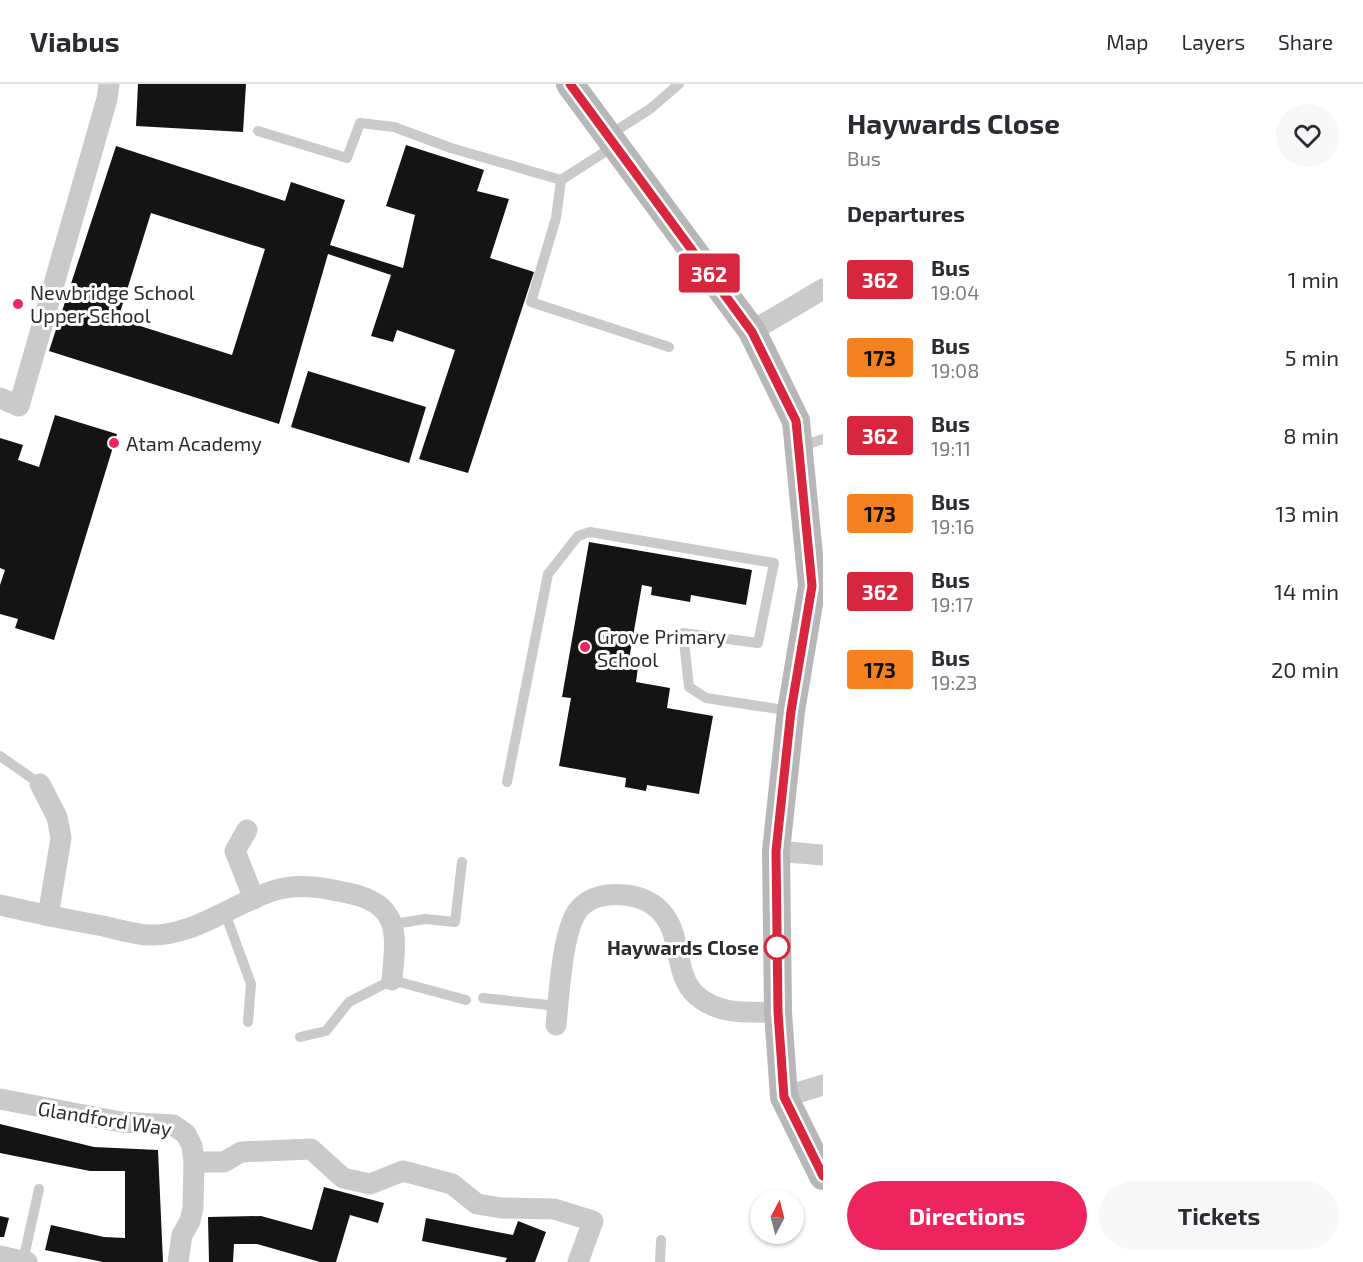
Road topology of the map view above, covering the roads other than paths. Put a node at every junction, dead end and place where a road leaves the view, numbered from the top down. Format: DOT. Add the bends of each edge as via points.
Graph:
graph roads {
  1 [pos="109,84"];
  2 [pos="570,84"];
  3 [pos="679,84"];
  4 [pos="258,131"];
  5 [pos="613,140"];
  6 [pos="561,180"];
  7 [pos="823,289"];
  8 [pos="752,332"];
  9 [pos="669,346"];
  10 [pos="0,398"];
  11 [pos="811,443"];
  12 [pos="818,586"];
  13 [pos="791,711"];
  14 [pos="0,756"];
  15 [pos="507,782"];
  16 [pos="40,784"];
  17 [pos="247,830"];
  18 [pos="776,851"];
  19 [pos="823,855"];
  20 [pos="462,862"];
  21 [pos="254,899"];
  22 [pos="1,910"];
  23 [pos="225,913"];
  24 [pos="48,916"];
  25 [pos="394,924"];
  26 [pos="392,980"];
  27 [pos="483,998"];
  28 [pos="466,1000"];
  29 [pos="778,1012"];
  30 [pos="557,1015"];
  31 [pos="248,1022"];
  32 [pos="300,1037"];
  33 [pos="823,1085"];
  34 [pos="784,1097"];
  35 [pos="0,1099"];
  36 [pos="194,1162"];
  37 [pos="823,1176"];
  38 [pos="39,1189"];
  39 [pos="661,1240"];
  40 [pos="0,1256"];
  41 [pos="25,1261"];
  42 [pos="178,1262"];
  43 [pos="578,1262"];
  44 [pos="660,1262"];
  1 -- 10 [label="street" via="19,406"];
  2 -- 5 [label="street"];
  3 -- 5 [label="lane"];
  4 -- 6 [label="lane" via="347,158 360,123 394,128"];
  5 -- 6 [label="lane"];
  5 -- 8 [label="street"];
  6 -- 9 [label="lane" via="556,218 531,302"];
  7 -- 8 [label="street"];
  8 -- 11 [label="street"];
  11 -- 12 [label="street"];
  12 -- 13 [label="street"];
  13 -- 15 [label="lane" via="706,698 689,687 683,648 683,633 758,643 774,563 590,532 578,536 549,574"];
  13 -- 18 [label="street"];
  14 -- 16 [label="lane"];
  16 -- 24 [label="street" via="57,817 61,838"];
  17 -- 21 [label="street" via="235,851"];
  18 -- 19 [label="street"];
  18 -- 29 [label="street"];
  20 -- 25 [label="lane" via="455,921 425,918"];
  21 -- 23 [label="street"];
  21 -- 25 [label="street" via="277,890 328,888 370,897"];
  22 -- 24 [label="street"];
  23 -- 24 [label="street" via="173,933 148,935"];
  23 -- 31 [label="lane" via="251,984"];
  25 -- 26 [label="street"];
  26 -- 28 [label="lane"];
  26 -- 32 [label="lane" via="350,1002 326,1031"];
  27 -- 30 [label="lane"];
  29 -- 30 [label="street" via="726,1012 706,1003 685,980 670,924 661,912 647,900 609,894 579,909 568,930"];
  29 -- 34 [label="street"];
  33 -- 34 [label="street"];
  34 -- 37 [label="street"];
  35 -- 36 [label="street, Glandford Way" via="121,1122 173,1125 186,1134"];
  36 -- 42 [label="street, Glandford Way" via="193,1208 182,1235"];
  36 -- 43 [label="street" via="224,1162 241,1152 311,1149 343,1178 370,1184 403,1171 452,1184 477,1204 554,1209 593,1221"];
  38 -- 41 [label="lane"];
  39 -- 44 [label="lane"];
  40 -- 41 [label="street"];
}
